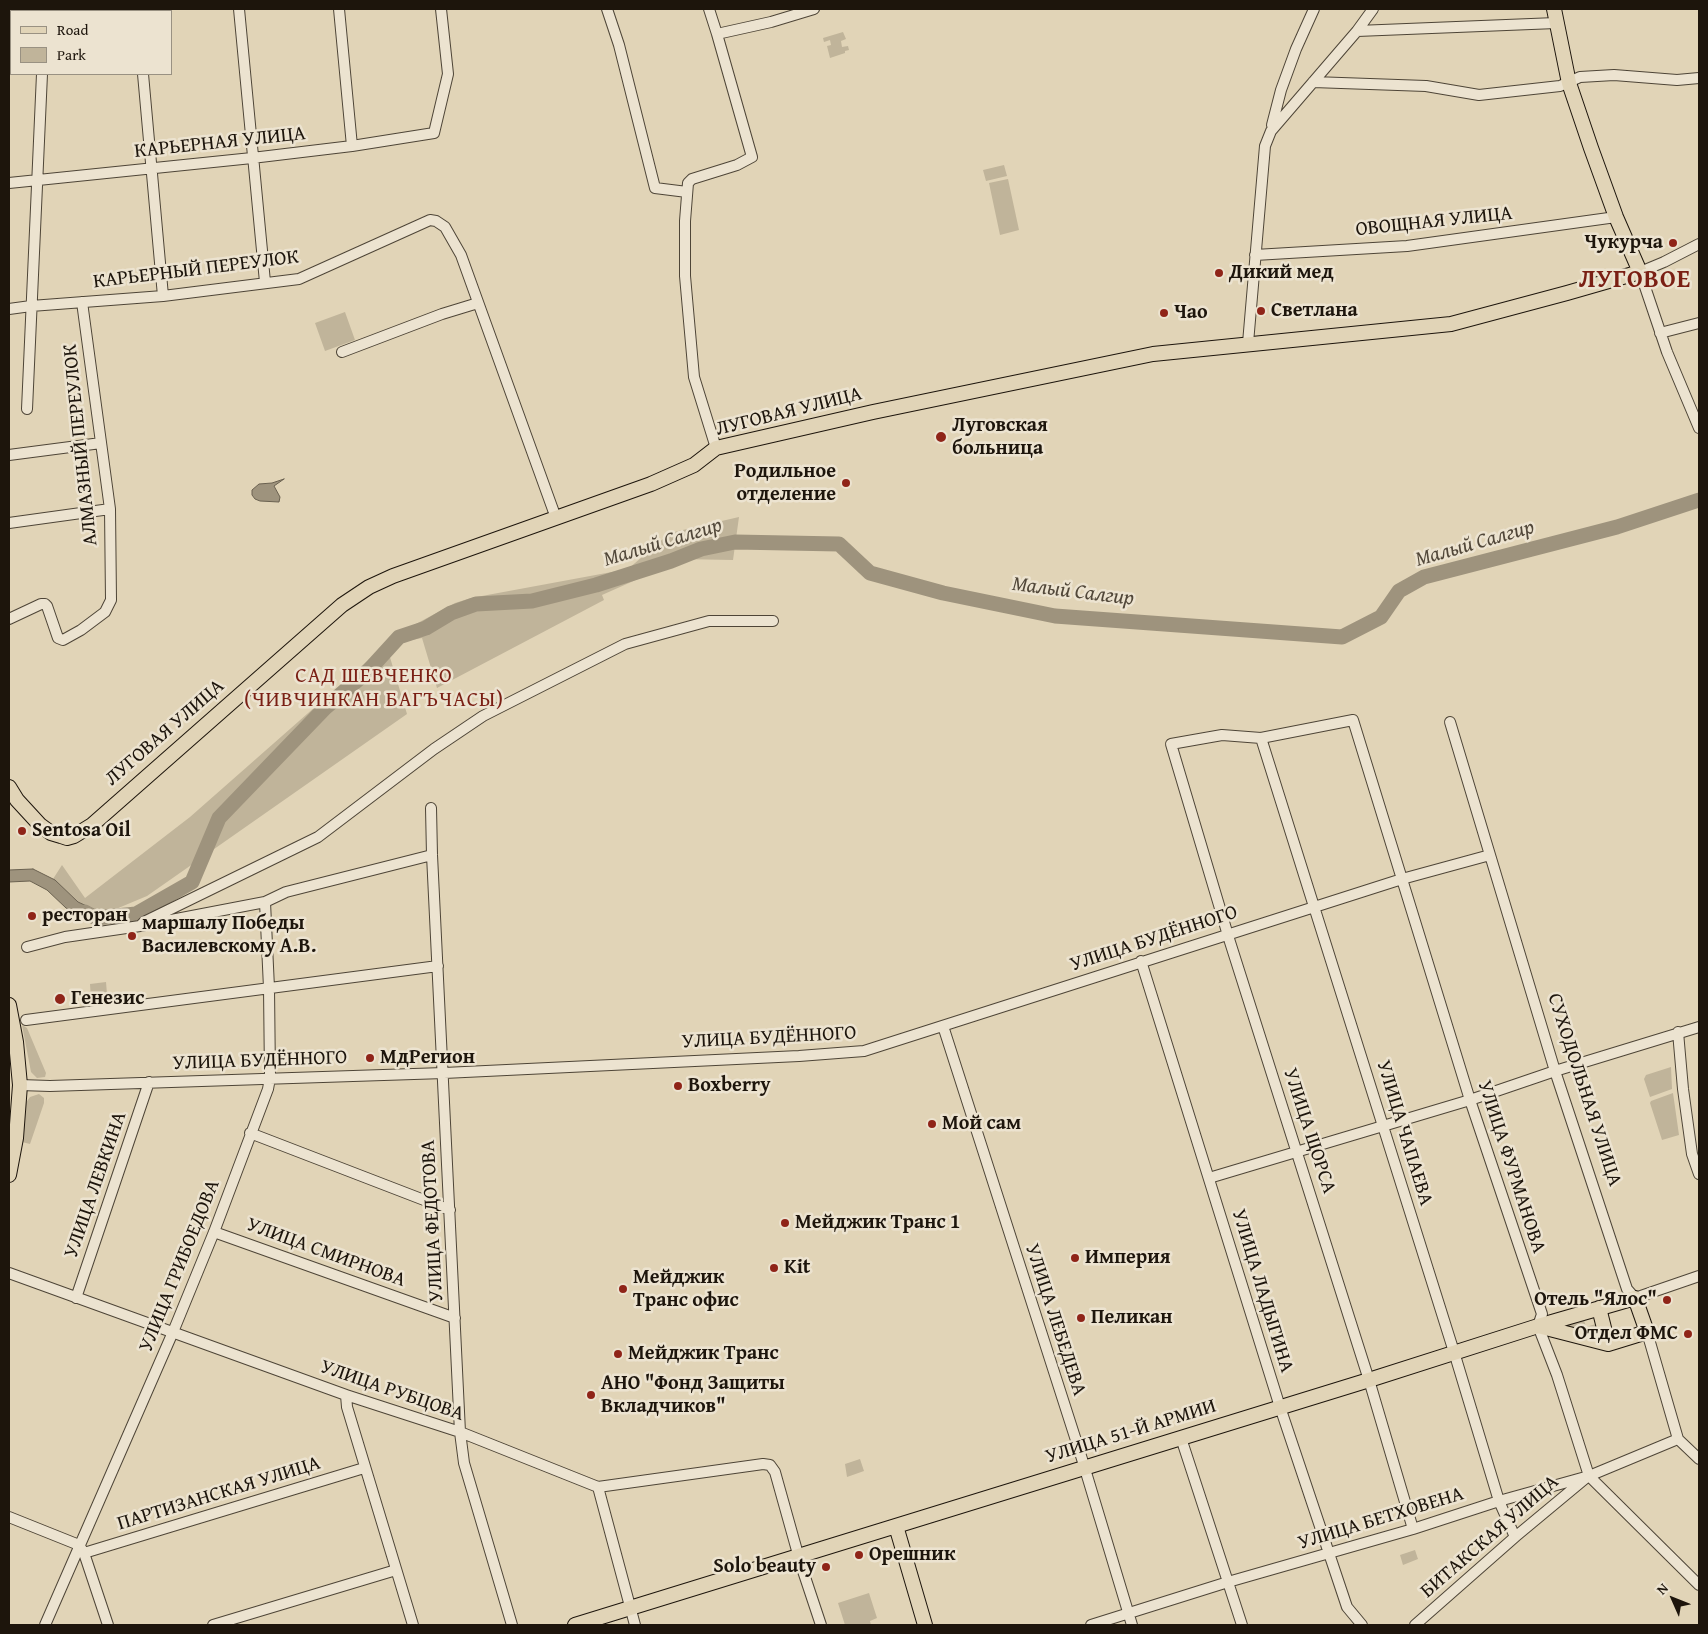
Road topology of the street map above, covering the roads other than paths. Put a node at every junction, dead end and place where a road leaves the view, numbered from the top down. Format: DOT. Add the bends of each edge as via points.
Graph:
graph roads {
  1 [pos="238,9"];
  2 [pos="339,9"];
  3 [pos="441,9"];
  4 [pos="607,9"];
  5 [pos="709,9"];
  6 [pos="814,9"];
  7 [pos="1314,9"];
  8 [pos="1373,9"];
  9 [pos="1554,9"];
  10 [pos="1556,23"];
  11 [pos="1357,31"];
  12 [pos="717,34"];
  13 [pos="42,75"];
  14 [pos="143,75"];
  15 [pos="1699,78"];
  16 [pos="1313,82"];
  17 [pos="1569,82"];
  18 [pos="1271,130"];
  19 [pos="352,146"];
  20 [pos="252,158"];
  21 [pos="152,169"];
  22 [pos="37,180"];
  23 [pos="9,183"];
  24 [pos="687,192"];
  25 [pos="1616,216"];
  26 [pos="1699,244"];
  27 [pos="1255,255"];
  28 [pos="1640,272"];
  29 [pos="265,282"];
  30 [pos="163,296"];
  31 [pos="82,302"];
  32 [pos="478,303"];
  33 [pos="32,306"];
  34 [pos="9,309"];
  35 [pos="1699,324"];
  36 [pos="1660,333"];
  37 [pos="1248,343"];
  38 [pos="342,352"];
  39 [pos="27,409"];
  40 [pos="1699,428"];
  41 [pos="101,443"];
  42 [pos="716,448"];
  43 [pos="9,455"];
  44 [pos="110,509"];
  45 [pos="556,518"];
  46 [pos="9,523"];
  47 [pos="9,619"];
  48 [pos="773,620"];
  49 [pos="1450,722"];
  50 [pos="1261,738"];
  51 [pos="9,787"];
  52 [pos="431,808"];
  53 [pos="432,854"];
  54 [pos="1490,855"];
  55 [pos="1402,879"];
  56 [pos="265,902"];
  57 [pos="1315,906"];
  58 [pos="140,926"];
  59 [pos="1228,934"];
  60 [pos="27,947"];
  61 [pos="1141,961"];
  62 [pos="438,966"];
  63 [pos="269,988"];
  64 [pos="9,1005"];
  65 [pos="26,1020"];
  66 [pos="943,1026"];
  67 [pos="1699,1027"];
  68 [pos="1678,1032"];
  69 [pos="1555,1071"];
  70 [pos="444,1073"];
  71 [pos="270,1078"];
  72 [pos="149,1082"];
  73 [pos="20,1085"];
  74 [pos="1470,1100"];
  75 [pos="1383,1125"];
  76 [pos="250,1133"];
  77 [pos="1297,1152"];
  78 [pos="1699,1174"];
  79 [pos="9,1176"];
  80 [pos="1210,1178"];
  81 [pos="450,1210"];
  82 [pos="214,1232"];
  83 [pos="9,1273"];
  84 [pos="1699,1276"];
  85 [pos="76,1298"];
  86 [pos="1635,1298"];
  87 [pos="1599,1308"];
  88 [pos="455,1318"];
  89 [pos="1538,1326"];
  90 [pos="173,1332"];
  91 [pos="1647,1332"];
  92 [pos="1608,1344"];
  93 [pos="1454,1352"];
  94 [pos="1369,1380"];
  95 [pos="346,1395"];
  96 [pos="1280,1408"];
  97 [pos="460,1432"];
  98 [pos="1181,1438"];
  99 [pos="1678,1439"];
  100 [pos="1699,1459"];
  101 [pos="364,1468"];
  102 [pos="1084,1468"];
  103 [pos="1589,1476"];
  104 [pos="598,1487"];
  105 [pos="1499,1501"];
  106 [pos="9,1517"];
  107 [pos="896,1526"];
  108 [pos="1413,1528"];
  109 [pos="1515,1537"];
  110 [pos="82,1549"];
  111 [pos="1330,1553"];
  112 [pos="800,1556"];
  113 [pos="396,1570"];
  114 [pos="1228,1582"];
  115 [pos="1699,1585"];
  116 [pos="630,1608"];
  117 [pos="1128,1613"];
  118 [pos="44,1625"];
  119 [pos="108,1625"];
  120 [pos="214,1625"];
  121 [pos="413,1625"];
  122 [pos="512,1625"];
  123 [pos="575,1625"];
  124 [pos="636,1625"];
  125 [pos="821,1625"];
  126 [pos="926,1625"];
  127 [pos="1092,1625"];
  128 [pos="1132,1625"];
  129 [pos="1242,1625"];
  130 [pos="1362,1625"];
  131 [pos="1415,1625"];
  1 -- 20 [label="street"];
  2 -- 19 [label="street"];
  3 -- 19 [label="street, КАРЬЕРНАЯ УЛИЦА" via="448,74 434,133"];
  4 -- 24 [label="street" via="656,188"];
  5 -- 12 [label="street"];
  6 -- 12 [label="street"];
  7 -- 18 [label="street" via="1281,90"];
  8 -- 11 [label="street"];
  9 -- 10 [label="main road"];
  10 -- 11 [label="street"];
  10 -- 17 [label="main road"];
  11 -- 16 [label="street"];
  12 -- 24 [label="street" via="752,157 692,179"];
  13 -- 22 [label="street"];
  14 -- 21 [label="street"];
  15 -- 17 [label="street" via="1677,80 1614,75"];
  16 -- 17 [label="street" via="1426,86 1479,95 1560,86"];
  16 -- 18 [label="street"];
  17 -- 25 [label="main road"];
  18 -- 27 [label="street" via="1265,146"];
  19 -- 20 [label="street, КАРЬЕРНАЯ УЛИЦА"];
  20 -- 21 [label="street, КАРЬЕРНАЯ УЛИЦА"];
  20 -- 29 [label="street"];
  21 -- 22 [label="street, КАРЬЕРНАЯ УЛИЦА"];
  21 -- 30 [label="street"];
  22 -- 23 [label="street, КАРЬЕРНАЯ УЛИЦА"];
  22 -- 33 [label="street"];
  24 -- 42 [label="street" via="686,276 694,377"];
  25 -- 27 [label="street, ОВОЩНАЯ УЛИЦА" via="1407,246"];
  25 -- 28 [label="main road"];
  26 -- 28 [label="street, ЛУГОВАЯ УЛИЦА"];
  27 -- 37 [label="street"];
  28 -- 36 [label="street"];
  28 -- 37 [label="main road, ЛУГОВАЯ УЛИЦА" via="1451,324"];
  29 -- 30 [label="street, КАРЬЕРНЫЙ ПЕРЕУЛОК"];
  29 -- 32 [label="street, КАРЬЕРНЫЙ ПЕРЕУЛОК" via="299,279 430,220 445,227 456,246"];
  30 -- 31 [label="street, КАРЬЕРНЫЙ ПЕРЕУЛОК"];
  31 -- 33 [label="street, КАРЬЕРНЫЙ ПЕРЕУЛОК"];
  31 -- 41 [label="street, АЛМАЗНЫЙ ПЕРЕУЛОК"];
  32 -- 38 [label="street"];
  32 -- 45 [label="street"];
  33 -- 34 [label="street, КАРЬЕРНЫЙ ПЕРЕУЛОК"];
  33 -- 39 [label="street"];
  35 -- 36 [label="street"];
  36 -- 40 [label="street"];
  37 -- 42 [label="main road, ЛУГОВАЯ УЛИЦА" via="1153,354"];
  41 -- 43 [label="street"];
  41 -- 44 [label="street, АЛМАЗНЫЙ ПЕРЕУЛОК"];
  42 -- 45 [label="main road, ЛУГОВАЯ УЛИЦА" via="694,465 651,484"];
  44 -- 46 [label="street"];
  44 -- 47 [label="street, АЛМАЗНЫЙ ПЕРЕУЛОК" via="111,600 105,612 63,640 56,635 45,604"];
  45 -- 51 [label="main road, ЛУГОВАЯ УЛИЦА" via="387,578 356,595 92,825 74,836 60,836 40,825"];
  48 -- 58 [label="street" via="709,621 625,644 483,716 318,837"];
  49 -- 54 [label="street, СУХОДОЛЬНАЯ УЛИЦА"];
  50 -- 55 [label="street, УЛИЦА ФУРМАНОВА" via="1354,720"];
  50 -- 57 [label="street, УЛИЦА ЧАПАЕВА"];
  50 -- 59 [label="street, УЛИЦА ЩОРСА" via="1222,735 1170,744"];
  52 -- 53 [label="street, УЛИЦА ФЕДОТОВА"];
  53 -- 56 [label="street" via="286,892"];
  53 -- 62 [label="street, УЛИЦА ФЕДОТОВА"];
  54 -- 55 [label="street, УЛИЦА БУДЁННОГО"];
  54 -- 69 [label="street, СУХОДОЛЬНАЯ УЛИЦА"];
  55 -- 57 [label="street, УЛИЦА БУДЁННОГО"];
  55 -- 74 [label="street, УЛИЦА ФУРМАНОВА"];
  56 -- 58 [label="street"];
  56 -- 63 [label="street, УЛИЦА ГРИБОЕДОВА"];
  57 -- 59 [label="street, УЛИЦА БУДЁННОГО"];
  57 -- 75 [label="street, УЛИЦА ЧАПАЕВА"];
  58 -- 60 [label="street" via="65,937"];
  59 -- 61 [label="street, УЛИЦА БУДЁННОГО"];
  59 -- 77 [label="street, УЛИЦА ЩОРСА"];
  61 -- 66 [label="street, УЛИЦА БУДЁННОГО"];
  61 -- 80 [label="street, УЛИЦА ЛАДЫГИНА"];
  62 -- 63 [label="street"];
  62 -- 70 [label="street, УЛИЦА ФЕДОТОВА"];
  63 -- 65 [label="street"];
  63 -- 71 [label="street, УЛИЦА ГРИБОЕДОВА"];
  64 -- 73 [label="main road" via="18,1051"];
  66 -- 70 [label="street, УЛИЦА БУДЁННОГО" via="864,1051"];
  66 -- 102 [label="street, УЛИЦА ЛЕБЕДЕВА"];
  67 -- 68 [label="street"];
  68 -- 69 [label="street"];
  68 -- 78 [label="street" via="1692,1154"];
  69 -- 74 [label="street"];
  69 -- 86 [label="street, СУХОДОЛЬНАЯ УЛИЦА" via="1627,1289"];
  70 -- 71 [label="street, УЛИЦА БУДЁННОГО"];
  70 -- 81 [label="street, УЛИЦА ФЕДОТОВА"];
  71 -- 72 [label="street, УЛИЦА БУДЁННОГО"];
  71 -- 76 [label="street, УЛИЦА ГРИБОЕДОВА"];
  72 -- 73 [label="street, УЛИЦА БУДЁННОГО"];
  72 -- 85 [label="street, УЛИЦА ЛЕВКИНА"];
  73 -- 79 [label="main road"];
  74 -- 75 [label="street"];
  74 -- 89 [label="street, УЛИЦА ФУРМАНОВА" via="1542,1314"];
  75 -- 77 [label="street"];
  75 -- 93 [label="street, УЛИЦА ЧАПАЕВА"];
  76 -- 81 [label="street"];
  76 -- 82 [label="street, УЛИЦА ГРИБОЕДОВА"];
  77 -- 80 [label="street"];
  77 -- 94 [label="street, УЛИЦА ЩОРСА"];
  80 -- 96 [label="street, УЛИЦА ЛАДЫГИНА"];
  81 -- 88 [label="street, УЛИЦА ФЕДОТОВА"];
  82 -- 88 [label="street, УЛИЦА СМИРНОВА"];
  82 -- 90 [label="street, УЛИЦА ГРИБОЕДОВА"];
  83 -- 85 [label="street, УЛИЦА РУБЦОВА"];
  84 -- 86 [label="street, УЛИЦА 51-Й АРМИИ"];
  85 -- 90 [label="street, УЛИЦА РУБЦОВА"];
  86 -- 87 [label="main road, УЛИЦА 51-Й АРМИИ"];
  86 -- 91 [label="main road, СУХОДОЛЬНАЯ УЛИЦА"];
  87 -- 89 [label="main road, УЛИЦА 51-Й АРМИИ"];
  87 -- 92 [label="main road"];
  88 -- 97 [label="street, УЛИЦА ФЕДОТОВА"];
  89 -- 92 [label="main road"];
  89 -- 93 [label="main road, УЛИЦА 51-Й АРМИИ"];
  89 -- 103 [label="street, УЛИЦА ФУРМАНОВА"];
  90 -- 95 [label="street, УЛИЦА РУБЦОВА"];
  90 -- 110 [label="street, УЛИЦА ГРИБОЕДОВА"];
  91 -- 92 [label="main road"];
  91 -- 99 [label="street, СУХОДОЛЬНАЯ УЛИЦА"];
  93 -- 94 [label="main road, УЛИЦА 51-Й АРМИИ"];
  93 -- 105 [label="street, УЛИЦА ЧАПАЕВА"];
  94 -- 96 [label="main road, УЛИЦА 51-Й АРМИИ"];
  94 -- 108 [label="street, УЛИЦА ЩОРСА"];
  95 -- 97 [label="street, УЛИЦА РУБЦОВА"];
  95 -- 101 [label="street"];
  96 -- 98 [label="main road, УЛИЦА 51-Й АРМИИ"];
  96 -- 111 [label="street, УЛИЦА ЛАДЫГИНА"];
  97 -- 104 [label="street, УЛИЦА РУБЦОВА"];
  97 -- 122 [label="street, УЛИЦА ФЕДОТОВА" via="464,1463"];
  98 -- 102 [label="main road, УЛИЦА 51-Й АРМИИ"];
  98 -- 114 [label="street"];
  99 -- 100 [label="street"];
  99 -- 103 [label="street, УЛИЦА БЕТХОВЕНА"];
  101 -- 110 [label="street, ПАРТИЗАНСКАЯ УЛИЦА"];
  101 -- 113 [label="street"];
  102 -- 107 [label="main road, УЛИЦА 51-Й АРМИИ"];
  102 -- 117 [label="street, УЛИЦА ЛЕБЕДЕВА"];
  103 -- 105 [label="street, УЛИЦА БЕТХОВЕНА"];
  103 -- 109 [label="street, БИТАКСКАЯ УЛИЦА"];
  103 -- 115 [label="street, УЛИЦА ФУРМАНОВА"];
  104 -- 112 [label="street, УЛИЦА РУБЦОВА" via="770,1465 775,1472"];
  104 -- 116 [label="street"];
  105 -- 108 [label="street, УЛИЦА БЕТХОВЕНА"];
  105 -- 109 [label="street, УЛИЦА ЧАПАЕВА"];
  106 -- 110 [label="street"];
  107 -- 112 [label="main road, УЛИЦА 51-Й АРМИИ"];
  107 -- 126 [label="main road"];
  108 -- 111 [label="street, УЛИЦА БЕТХОВЕНА"];
  109 -- 131 [label="street, БИТАКСКАЯ УЛИЦА"];
  110 -- 118 [label="street, УЛИЦА ГРИБОЕДОВА"];
  110 -- 119 [label="street"];
  111 -- 114 [label="street, УЛИЦА БЕТХОВЕНА"];
  111 -- 130 [label="street, УЛИЦА ЛАДЫГИНА" via="1347,1607"];
  112 -- 116 [label="main road, УЛИЦА 51-Й АРМИИ"];
  112 -- 125 [label="street"];
  113 -- 120 [label="street"];
  113 -- 121 [label="street"];
  114 -- 117 [label="street, УЛИЦА БЕТХОВЕНА"];
  114 -- 129 [label="street"];
  116 -- 123 [label="main road, УЛИЦА 51-Й АРМИИ"];
  116 -- 124 [label="street"];
  117 -- 127 [label="street, УЛИЦА БЕТХОВЕНА"];
  117 -- 128 [label="street, УЛИЦА ЛЕБЕДЕВА"];
}
